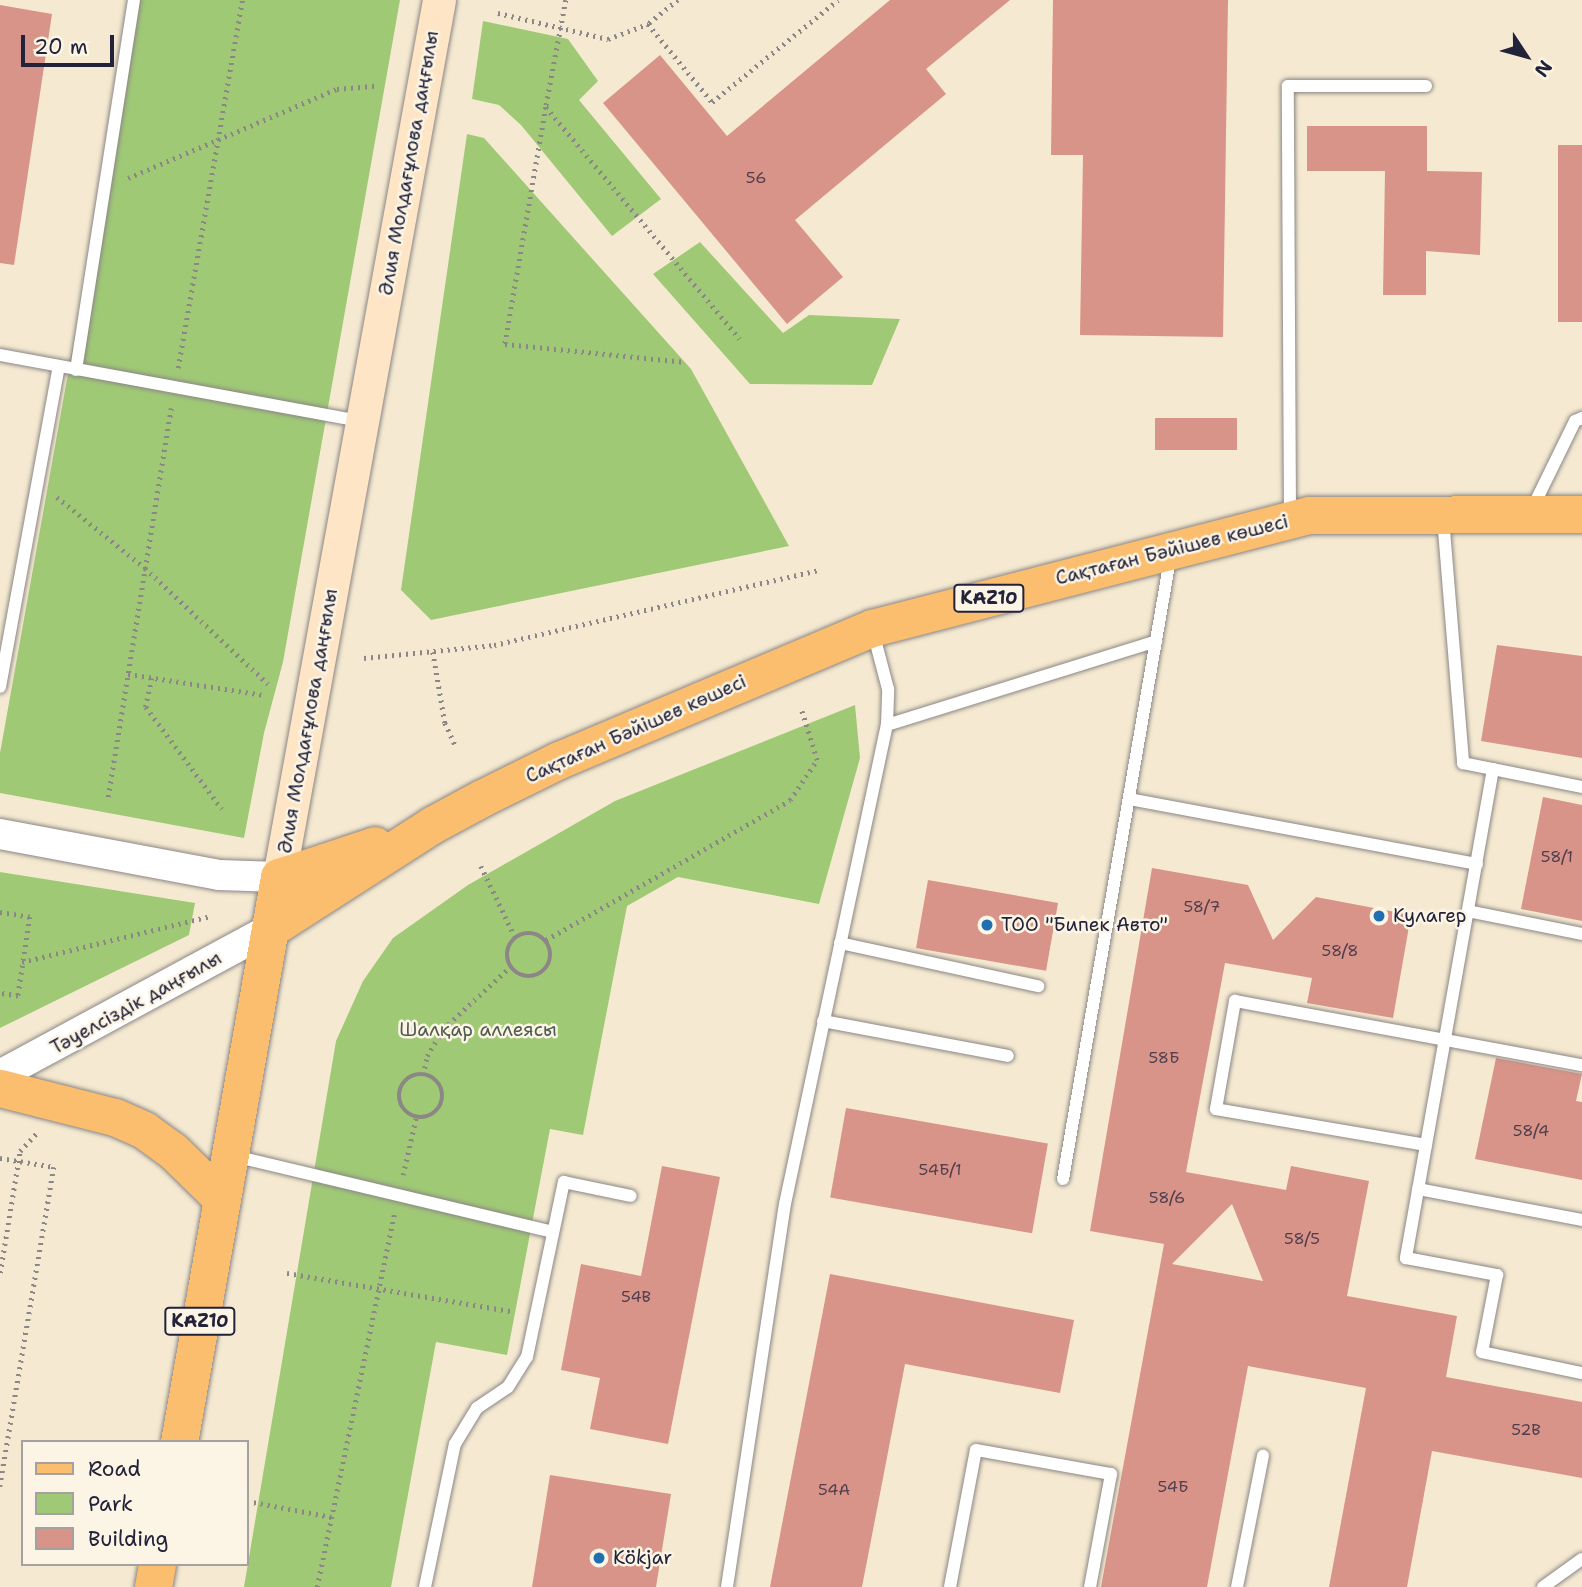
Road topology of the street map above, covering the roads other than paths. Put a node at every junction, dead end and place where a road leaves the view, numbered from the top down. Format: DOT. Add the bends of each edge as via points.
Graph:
graph roads {
  1 [pos="134,0"];
  2 [pos="439,0"];
  3 [pos="1426,86"];
  4 [pos="0,355"];
  5 [pos="59,367"];
  6 [pos="76,370"];
  7 [pos="1582,418"];
  8 [pos="363,421"];
  9 [pos="1442,514"];
  10 [pos="1529,514"];
  11 [pos="1582,514"];
  12 [pos="1290,520"];
  13 [pos="1172,550"];
  14 [pos="872,628"];
  15 [pos="1156,642"];
  16 [pos="0,687"];
  17 [pos="887,725"];
  18 [pos="1493,769"];
  19 [pos="1582,787"];
  20 [pos="1129,799"];
  21 [pos="432,825"];
  22 [pos="0,834"];
  23 [pos="1477,864"];
  24 [pos="279,877"];
  25 [pos="1468,911"];
  26 [pos="270,929"];
  27 [pos="1582,934"];
  28 [pos="840,943"];
  29 [pos="1038,986"];
  30 [pos="823,1021"];
  31 [pos="1445,1038"];
  32 [pos="1008,1056"];
  33 [pos="1582,1065"];
  34 [pos="0,1075"];
  35 [pos="0,1088"];
  36 [pos="1426,1145"];
  37 [pos="229,1156"];
  38 [pos="1063,1178"];
  39 [pos="1418,1189"];
  40 [pos="631,1196"];
  41 [pos="222,1199"];
  42 [pos="1582,1220"];
  43 [pos="553,1232"];
  44 [pos="1582,1373"];
  45 [pos="179,1440"];
  46 [pos="1263,1456"];
  47 [pos="1582,1559"];
  48 [pos="157,1566"];
  49 [pos="153,1587"];
  50 [pos="425,1587"];
  51 [pos="727,1587"];
  52 [pos="950,1587"];
  53 [pos="1090,1587"];
  54 [pos="1237,1587"];
  55 [pos="1543,1587"];
  1 -- 6 [label="lane"];
  2 -- 8 [label="main road, Әлия Молдағұлова даңғылы"];
  3 -- 12 [label="lane" via="1288,86"];
  4 -- 5 [label="lane"];
  5 -- 6 [label="lane"];
  5 -- 16 [label="lane"];
  6 -- 8 [label="lane"];
  7 -- 10 [label="lane" via="1575,421"];
  8 -- 24 [label="main road, Әлия Молдағұлова даңғылы"];
  9 -- 10 [label="main road, Сақтаған Бәйішев көшесі / KAZ10"];
  9 -- 12 [label="main road, Сақтаған Бәйішев көшесі / KAZ10" via="1309,515"];
  9 -- 18 [label="lane" via="1464,764"];
  10 -- 11 [label="main road, Сақтаған Бәйішев көшесі / KAZ10"];
  12 -- 13 [label="main road, Сақтаған Бәйішев көшесі / KAZ10"];
  13 -- 14 [label="main road, Сақтаған Бәйішев көшесі / KAZ10"];
  13 -- 15 [label="lane"];
  14 -- 17 [label="lane" via="888,689"];
  14 -- 21 [label="main road, Сақтаған Бәйішев көшесі / KAZ10" via="559,760"];
  15 -- 17 [label="lane"];
  15 -- 20 [label="lane"];
  17 -- 28 [label="lane"];
  18 -- 19 [label="lane"];
  18 -- 23 [label="lane"];
  20 -- 23 [label="lane"];
  20 -- 38 [label="lane"];
  21 -- 24 [label="main road, Сақтаған Бәйішев көшесі / KAZ10"];
  21 -- 26 [label="main road, Сақтаған Бәйішев көшесі / KAZ10"];
  22 -- 24 [label="street" via="219,875"];
  23 -- 25 [label="lane"];
  24 -- 26 [label="main road, Әлия Молдағұлова даңғылы / KAZ10"];
  25 -- 27 [label="lane"];
  25 -- 31 [label="lane"];
  26 -- 34 [label="street, Тәуелсіздік даңғылы"];
  26 -- 37 [label="main road, Әлия Молдағұлова даңғылы / KAZ10"];
  28 -- 29 [label="lane"];
  28 -- 30 [label="lane"];
  30 -- 32 [label="lane"];
  30 -- 51 [label="lane" via="785,1204"];
  31 -- 33 [label="lane"];
  31 -- 36 [label="lane"];
  31 -- 36 [label="lane" via="1235,1001 1216,1109"];
  35 -- 41 [label="main road" via="115,1117 144,1130 172,1150"];
  36 -- 39 [label="lane"];
  37 -- 41 [label="main road, Әлия Молдағұлова даңғылы / KAZ10"];
  37 -- 43 [label="lane"];
  39 -- 42 [label="lane"];
  39 -- 44 [label="lane" via="1406,1258 1497,1275 1482,1352"];
  40 -- 43 [label="lane" via="564,1182"];
  41 -- 45 [label="main road, Әлия Молдағұлова даңғылы / KAZ10"];
  43 -- 50 [label="lane" via="527,1357 508,1387 477,1408 455,1444"];
  46 -- 54 [label="lane"];
  47 -- 55 [label="lane"];
  48 -- 49 [label="main road"];
  52 -- 53 [label="lane" via="976,1450 1111,1474"];
}
